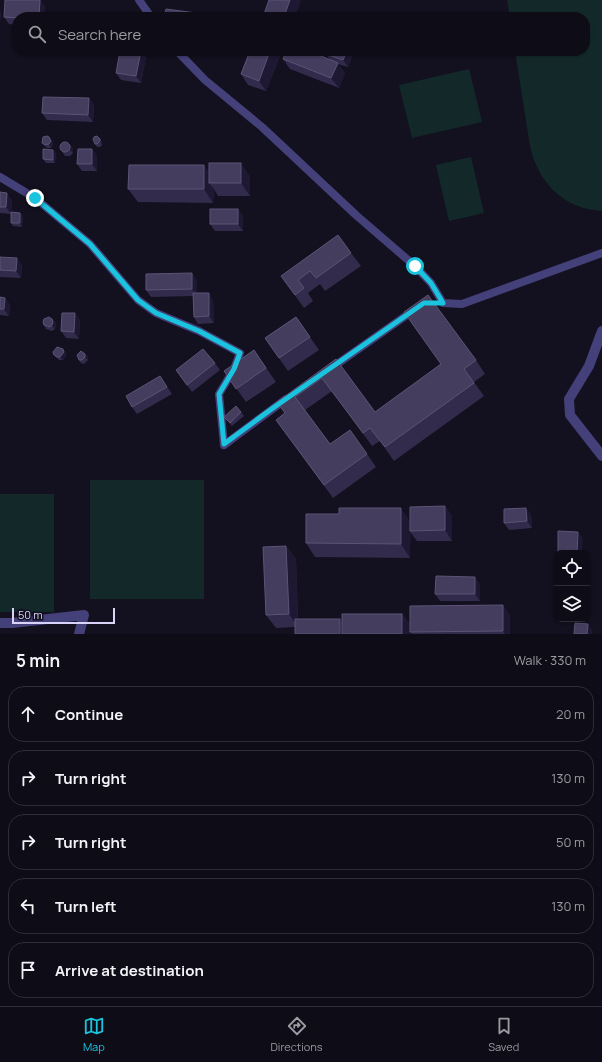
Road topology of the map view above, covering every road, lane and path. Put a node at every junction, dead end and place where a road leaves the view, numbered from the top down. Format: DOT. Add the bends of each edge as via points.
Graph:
graph roads {
  1 [pos="139,0"];
  2 [pos="147,12"];
  3 [pos="183,56"];
  4 [pos="0,177"];
  5 [pos="602,253"];
  6 [pos="443,303"];
  7 [pos="602,331"];
  8 [pos="326,371"];
  9 [pos="293,394"];
  10 [pos="602,456"];
  11 [pos="0,623"];
  12 [pos="79,634"];
  1 -- 2 [label="lane"];
  3 -- 6 [label="lane" via="205,80 262,127 415,266 431,283"];
  4 -- 9 [label="lane" via="35,198 90,244 138,300 156,313 199,331 240,353 219,394 224,444"];
  5 -- 6 [label="lane" via="462,304"];
  6 -- 8 [label="lane" via="427,303"];
  7 -- 10 [label="street" via="589,366 569,399 570,415"];
  11 -- 12 [label="street" via="84,615"];
}
